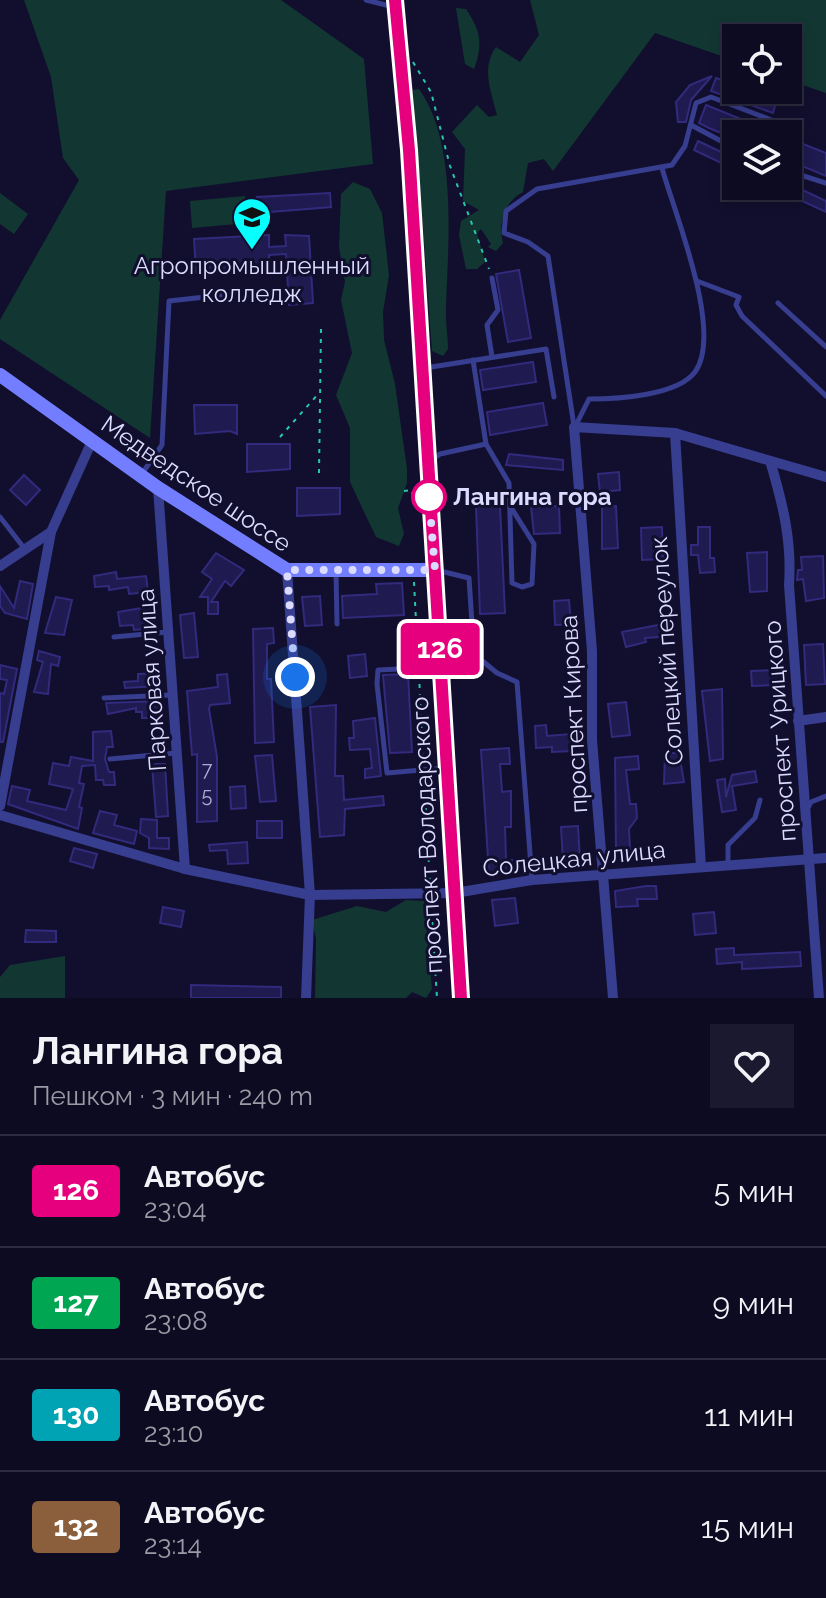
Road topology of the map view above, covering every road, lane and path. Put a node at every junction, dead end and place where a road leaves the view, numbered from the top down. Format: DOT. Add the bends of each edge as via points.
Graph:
graph roads {
  1 [pos="366,0"];
  2 [pos="395,4"];
  3 [pos="408,54"];
  4 [pos="771,120"];
  5 [pos="691,125"];
  6 [pos="722,142"];
  7 [pos="662,168"];
  8 [pos="802,175"];
  9 [pos="826,183"];
  10 [pos="492,278"];
  11 [pos="696,280"];
  12 [pos="241,293"];
  13 [pos="778,303"];
  14 [pos="321,329"];
  15 [pos="826,347"];
  16 [pos="492,357"];
  17 [pos="473,360"];
  18 [pos="420,369"];
  19 [pos="0,375"];
  20 [pos="320,393"];
  21 [pos="826,396"];
  22 [pos="554,397"];
  23 [pos="574,427"];
  24 [pos="675,433"];
  25 [pos="280,437"];
  26 [pos="92,441"];
  27 [pos="486,444"];
  28 [pos="771,464"];
  29 [pos="426,465"];
  30 [pos="319,473"];
  31 [pos="140,476"];
  32 [pos="826,477"];
  33 [pos="158,488"];
  34 [pos="404,491"];
  35 [pos="414,505"];
  36 [pos="512,509"];
  37 [pos="0,517"];
  38 [pos="51,532"];
  39 [pos="24,548"];
  40 [pos="0,566"];
  41 [pos="287,570"];
  42 [pos="435,570"];
  43 [pos="336,571"];
  44 [pos="414,577"];
  45 [pos="337,624"];
  46 [pos="168,632"];
  47 [pos="114,637"];
  48 [pos="474,654"];
  49 [pos="441,667"];
  50 [pos="418,668"];
  51 [pos="173,695"];
  52 [pos="104,698"];
  53 [pos="826,717"];
  54 [pos="798,721"];
  55 [pos="177,753"];
  56 [pos="110,759"];
  57 [pos="447,768"];
  58 [pos="424,770"];
  59 [pos="826,796"];
  60 [pos="760,800"];
  61 [pos="0,806"];
  62 [pos="807,811"];
  63 [pos="0,815"];
  64 [pos="826,858"];
  65 [pos="809,859"];
  66 [pos="728,865"];
  67 [pos="701,867"];
  68 [pos="185,869"];
  69 [pos="604,875"];
  70 [pos="532,880"];
  71 [pos="430,893"];
  72 [pos="455,893"];
  73 [pos="310,895"];
  74 [pos="306,998"];
  75 [pos="437,998"];
  76 [pos="461,998"];
  77 [pos="613,998"];
  78 [pos="819,998"];
  1 -- 2 [label="lane"];
  2 -- 18 [label="main road, проспект Володарского"];
  3 -- 10 [label="path" via="431,92 450,166"];
  4 -- 5 [label="lane" via="711,97 696,103"];
  5 -- 6 [label="lane"];
  5 -- 7 [label="lane" via="685,146 672,165"];
  7 -- 11 [label="lane"];
  7 -- 23 [label="lane" via="537,189 506,211 504,233 548,256"];
  8 -- 9 [label="lane"];
  10 -- 16 [label="lane" via="498,310 487,325"];
  11 -- 21 [label="lane" via="739,297 736,305 742,316"];
  11 -- 23 [label="lane" via="703,333 702,357 694,374 660,391 625,399 589,399"];
  12 -- 31 [label="lane" via="169,301 162,445"];
  13 -- 15 [label="lane"];
  14 -- 20 [label="path"];
  16 -- 17 [label="lane"];
  16 -- 22 [label="lane" via="546,349"];
  17 -- 18 [label="lane"];
  17 -- 27 [label="lane"];
  18 -- 29 [label="main road, проспект Володарского"];
  19 -- 26 [label="main road, Медведское шоссе"];
  20 -- 25 [label="path"];
  20 -- 30 [label="path"];
  23 -- 24 [label="street"];
  23 -- 69 [label="street, проспект Кирова"];
  24 -- 28 [label="street"];
  24 -- 67 [label="street, Солецкий переулок"];
  26 -- 31 [label="main road, Медведское шоссе"];
  26 -- 38 [label="street"];
  27 -- 29 [label="lane" via="440,454"];
  27 -- 36 [label="lane" via="509,483"];
  28 -- 32 [label="street"];
  28 -- 54 [label="street, проспект Урицкого" via="791,552"];
  29 -- 42 [label="main road, проспект Володарского"];
  31 -- 33 [label="main road, Медведское шоссе"];
  33 -- 41 [label="main road, Медведское шоссе"];
  33 -- 46 [label="street, Парковая улица"];
  34 -- 35 [label="path" via="412,490"];
  36 -- 36 [label="lane" via="512,583 522,587 532,584 534,544"];
  37 -- 39 [label="lane"];
  38 -- 39 [label="street"];
  38 -- 61 [label="street"];
  39 -- 40 [label="street"];
  41 -- 43 [label="main road, Медведское шоссе"];
  41 -- 73 [label="street"];
  42 -- 43 [label="main road, Медведское шоссе"];
  42 -- 48 [label="lane" via="469,578"];
  42 -- 49 [label="main road, проспект Володарского"];
  43 -- 45 [label="lane"];
  44 -- 50 [label="path"];
  46 -- 47 [label="lane"];
  46 -- 51 [label="street, Парковая улица"];
  48 -- 49 [label="lane"];
  48 -- 70 [label="lane" via="517,682"];
  49 -- 50 [label="lane"];
  49 -- 57 [label="main road, проспект Володарского"];
  50 -- 58 [label="path"];
  50 -- 58 [label="lane" via="378,670 377,684 387,773"];
  51 -- 52 [label="lane"];
  51 -- 55 [label="street, Парковая улица"];
  53 -- 54 [label="street"];
  54 -- 62 [label="street, проспект Урицкого"];
  55 -- 56 [label="lane"];
  55 -- 68 [label="street, Парковая улица"];
  57 -- 58 [label="lane"];
  57 -- 72 [label="main road, проспект Володарского"];
  58 -- 71 [label="path"];
  59 -- 62 [label="lane" via="811,802"];
  60 -- 66 [label="lane" via="755,818 728,845"];
  62 -- 65 [label="street, проспект Урицкого"];
  63 -- 68 [label="street, Солецкая улица"];
  64 -- 65 [label="street, Солецкая улица"];
  65 -- 66 [label="street, Солецкая улица"];
  65 -- 78 [label="street, проспект Урицкого"];
  66 -- 67 [label="street, Солецкая улица"];
  67 -- 69 [label="street, Солецкая улица"];
  68 -- 73 [label="street, Солецкая улица"];
  69 -- 70 [label="street, Солецкая улица"];
  69 -- 77 [label="street, проспект Кирова"];
  70 -- 72 [label="street, Солецкая улица"];
  71 -- 72 [label="street, Солецкая улица"];
  71 -- 73 [label="street, Солецкая улица"];
  71 -- 75 [label="path"];
  72 -- 76 [label="main road, проспект Володарского"];
  73 -- 74 [label="street"];
}
